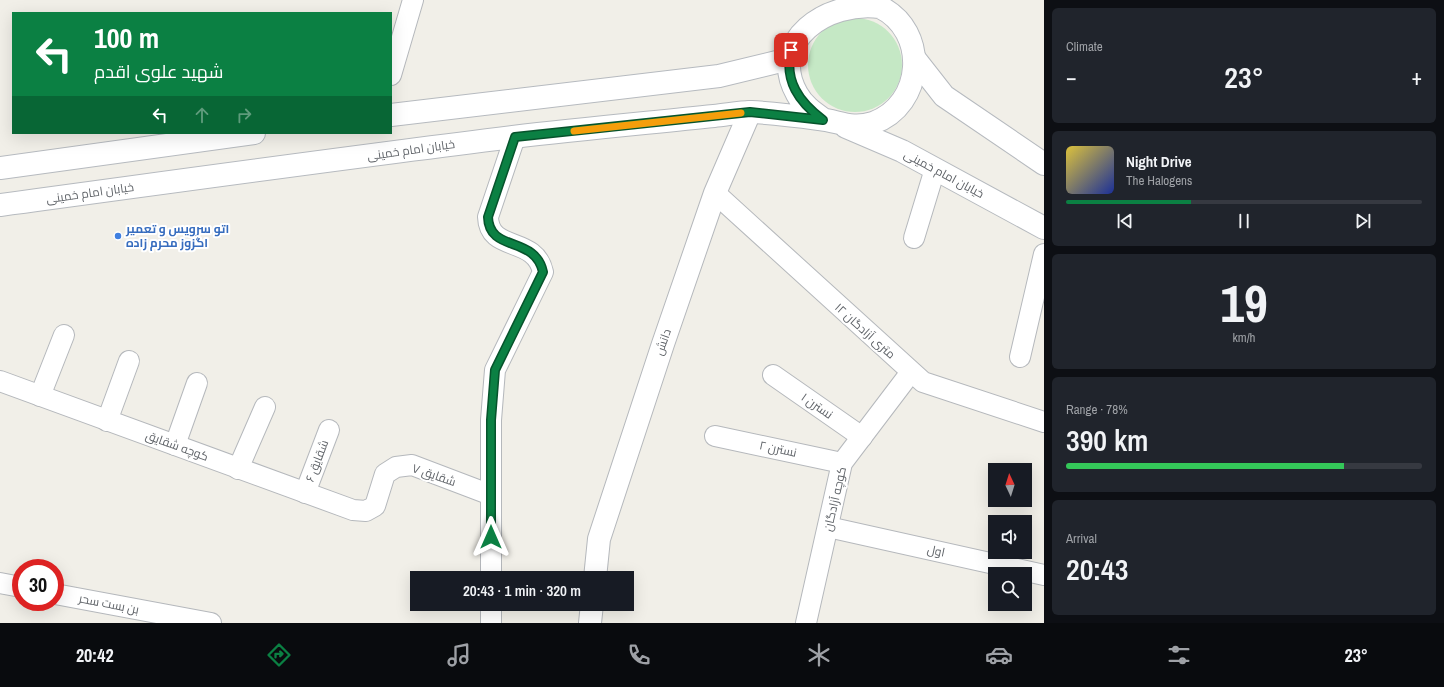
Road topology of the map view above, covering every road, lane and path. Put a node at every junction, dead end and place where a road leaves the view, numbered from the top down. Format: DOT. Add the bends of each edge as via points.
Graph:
graph roads {
  1 [pos="413,0"];
  2 [pos="902,0"];
  3 [pos="819,6"];
  4 [pos="905,30"];
  5 [pos="789,59"];
  6 [pos="915,59"];
  7 [pos="392,72"];
  8 [pos="750,112"];
  9 [pos="392,115"];
  10 [pos="832,122"];
  11 [pos="247,134"];
  12 [pos="515,137"];
  13 [pos="1044,164"];
  14 [pos="0,168"];
  15 [pos="935,169"];
  16 [pos="714,193"];
  17 [pos="0,205"];
  18 [pos="1044,228"];
  19 [pos="914,238"];
  20 [pos="1044,254"];
  21 [pos="64,335"];
  22 [pos="1020,357"];
  23 [pos="129,361"];
  24 [pos="911,372"];
  25 [pos="773,375"];
  26 [pos="0,381"];
  27 [pos="197,384"];
  28 [pos="40,396"];
  29 [pos="265,407"];
  30 [pos="107,421"];
  31 [pos="1044,422"];
  32 [pos="329,430"];
  33 [pos="715,436"];
  34 [pos="862,437"];
  35 [pos="175,445"];
  36 [pos="842,463"];
  37 [pos="238,469"];
  38 [pos="305,493"];
  39 [pos="491,496"];
  40 [pos="353,510"];
  41 [pos="828,527"];
  42 [pos="491,571"];
  43 [pos="596,571"];
  44 [pos="1044,575"];
  45 [pos="0,583"];
  46 [pos="12,585"];
  47 [pos="64,596"];
  48 [pos="491,611"];
  49 [pos="591,611"];
  50 [pos="211,623"];
  51 [pos="491,623"];
  52 [pos="590,623"];
  53 [pos="806,623"];
  1 -- 7 [label="street"];
  2 -- 4 [label="main road"];
  3 -- 4 [label="main road" via="864,1 895,16"];
  3 -- 5 [label="main road" via="802,25"];
  4 -- 6 [label="main road" via="912,44"];
  5 -- 9 [label="main road" via="719,76"];
  5 -- 10 [label="main road" via="790,77 797,94 808,109"];
  6 -- 10 [label="main road" via="909,91 900,105 888,115 873,123 857,126"];
  6 -- 13 [label="main road" via="944,96"];
  8 -- 10 [label="main road, خیابان امام خمینی"];
  8 -- 12 [label="main road, خیابان امام خمینی"];
  8 -- 16 [label="main road, دانش"];
  10 -- 15 [label="main road, خیابان امام خمینی" via="902,151"];
  11 -- 14 [label="main road"];
  12 -- 17 [label="main road, خیابان امام خمینی"];
  12 -- 39 [label="street" via="488,217 488,227 494,236 534,253 541,261 543,272 495,370 491,420"];
  15 -- 18 [label="main road, خیابان امام خمینی"];
  15 -- 19 [label="street"];
  16 -- 24 [label="street, ۱۲ متری آزادگان"];
  16 -- 43 [label="main road, دانش" via="599,539"];
  20 -- 22 [label="street"];
  21 -- 28 [label="street"];
  23 -- 30 [label="street"];
  24 -- 31 [label="street, ۱۲ متری آزادگان" via="923,382"];
  24 -- 34 [label="street, کوچه آزادگان"];
  25 -- 34 [label="street, نسترن ۱"];
  26 -- 28 [label="street, کوچه شقایق"];
  27 -- 35 [label="street"];
  28 -- 30 [label="street, کوچه شقایق"];
  29 -- 37 [label="street"];
  30 -- 35 [label="street, کوچه شقایق"];
  32 -- 38 [label="street, شقایق ۶"];
  33 -- 36 [label="street, نسترن ۲"];
  34 -- 36 [label="street, کوچه آزادگان"];
  35 -- 37 [label="street, کوچه شقایق"];
  36 -- 41 [label="street, کوچه آزادگان"];
  37 -- 38 [label="street, کوچه شقایق"];
  38 -- 40 [label="street, کوچه شقایق"];
  39 -- 40 [label="street, شقایق ۷" via="412,465 401,466 385,474 375,506 366,511"];
  39 -- 42 [label="street"];
  41 -- 44 [label="street, اول"];
  41 -- 53 [label="street, کوچه آزادگان"];
  45 -- 46 [label="street"];
  47 -- 50 [label="street, بن بست سحر"];
  48 -- 51 [label="street"];
  49 -- 52 [label="main road"];
}
